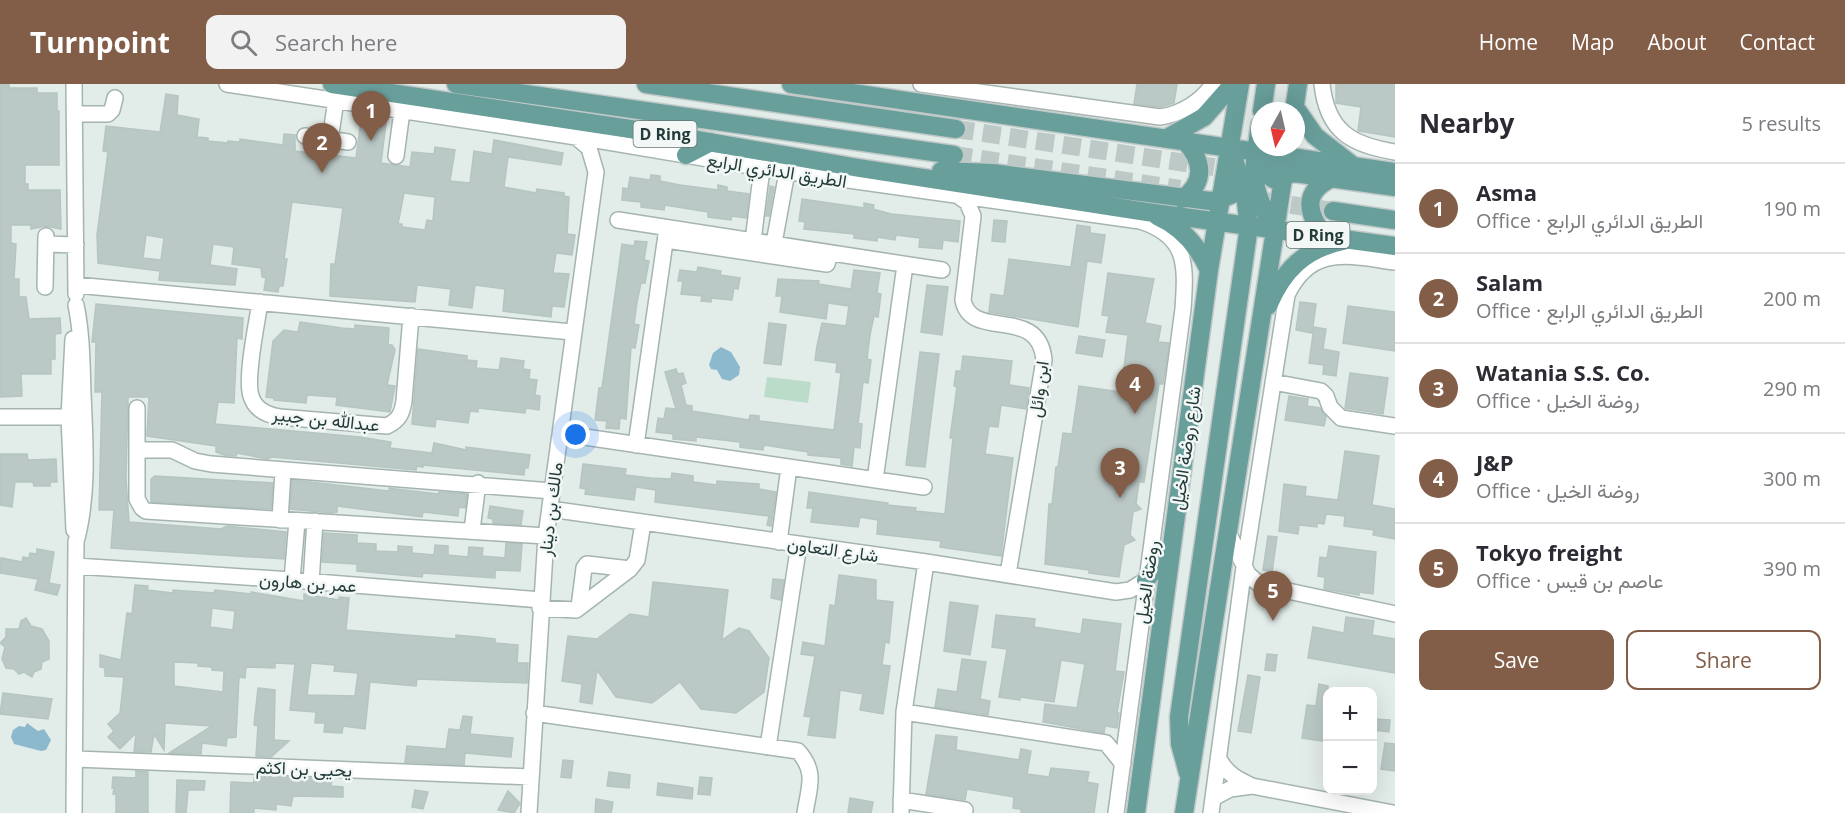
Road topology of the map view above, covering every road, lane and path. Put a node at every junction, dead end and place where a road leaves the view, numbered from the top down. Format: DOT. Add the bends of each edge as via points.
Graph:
graph roads {
  1 [pos="227,84"];
  2 [pos="456,84"];
  3 [pos="646,84"];
  4 [pos="791,84"];
  5 [pos="921,84"];
  6 [pos="1213,84"];
  7 [pos="1233,84"];
  8 [pos="1240,84"];
  9 [pos="1266,84"];
  10 [pos="1298,84"];
  11 [pos="1322,84"];
  12 [pos="76,87"];
  13 [pos="975,87"];
  14 [pos="994,89"];
  15 [pos="334,92"];
  16 [pos="115,98"];
  17 [pos="1263,102"];
  18 [pos="1295,102"];
  19 [pos="402,111"];
  20 [pos="76,114"];
  21 [pos="1015,115"];
  22 [pos="1305,123"];
  23 [pos="956,129"];
  24 [pos="305,136"];
  25 [pos="576,137"];
  26 [pos="330,140"];
  27 [pos="1176,140"];
  28 [pos="348,142"];
  29 [pos="711,142"];
  30 [pos="622,144"];
  31 [pos="1230,148"];
  32 [pos="1251,151"];
  33 [pos="1395,152"];
  34 [pos="686,155"];
  35 [pos="954,155"];
  36 [pos="396,156"];
  37 [pos="1255,156"];
  38 [pos="1283,156"];
  39 [pos="1286,156"];
  40 [pos="1305,156"];
  41 [pos="838,164"];
  42 [pos="1355,167"];
  43 [pos="762,168"];
  44 [pos="596,172"];
  45 [pos="787,172"];
  46 [pos="1395,172"];
  47 [pos="909,175"];
  48 [pos="1283,175"];
  49 [pos="855,182"];
  50 [pos="1336,182"];
  51 [pos="1395,187"];
  52 [pos="1249,188"];
  53 [pos="1395,194"];
  54 [pos="958,196"];
  55 [pos="1182,199"];
  56 [pos="990,200"];
  57 [pos="1220,200"];
  58 [pos="1333,211"];
  59 [pos="1147,212"];
  60 [pos="618,220"];
  61 [pos="1395,220"];
  62 [pos="973,221"];
  63 [pos="1216,221"];
  64 [pos="1249,226"];
  65 [pos="1274,229"];
  66 [pos="666,234"];
  67 [pos="1324,236"];
  68 [pos="753,241"];
  69 [pos="1363,241"];
  70 [pos="774,243"];
  71 [pos="76,244"];
  72 [pos="1178,246"];
  73 [pos="1395,246"];
  74 [pos="830,253"];
  75 [pos="1395,262"];
  76 [pos="905,265"];
  77 [pos="942,270"];
  78 [pos="1209,270"];
  79 [pos="76,285"];
  80 [pos="45,287"];
  81 [pos="260,302"];
  82 [pos="411,316"];
  83 [pos="1259,324"];
  84 [pos="572,332"];
  85 [pos="1273,382"];
  86 [pos="137,408"];
  87 [pos="0,417"];
  88 [pos="76,417"];
  89 [pos="1395,426"];
  90 [pos="585,437"];
  91 [pos="636,445"];
  92 [pos="137,450"];
  93 [pos="789,467"];
  94 [pos="283,471"];
  95 [pos="875,480"];
  96 [pos="482,484"];
  97 [pos="924,487"];
  98 [pos="552,491"];
  99 [pos="550,509"];
  100 [pos="280,520"];
  101 [pos="297,520"];
  102 [pos="315,521"];
  103 [pos="643,523"];
  104 [pos="476,530"];
  105 [pos="1229,534"];
  106 [pos="546,536"];
  107 [pos="779,542"];
  108 [pos="799,544"];
  109 [pos="1172,545"];
  110 [pos="926,562"];
  111 [pos="76,566"];
  112 [pos="1244,567"];
  113 [pos="630,569"];
  114 [pos="1008,574"];
  115 [pos="292,580"];
  116 [pos="1146,580"];
  117 [pos="311,582"];
  118 [pos="1267,589"];
  119 [pos="1116,592"];
  120 [pos="1240,599"];
  121 [pos="540,604"];
  122 [pos="579,607"];
  123 [pos="1395,614"];
  124 [pos="1141,624"];
  125 [pos="904,712"];
  126 [pos="534,713"];
  127 [pos="1129,726"];
  128 [pos="1106,743"];
  129 [pos="768,747"];
  130 [pos="76,759"];
  131 [pos="1219,759"];
  132 [pos="1123,764"];
  133 [pos="531,777"];
  134 [pos="1190,778"];
  135 [pos="1252,786"];
  136 [pos="1212,806"];
  137 [pos="901,807"];
  138 [pos="965,810"];
  139 [pos="74,813"];
  140 [pos="529,813"];
  141 [pos="805,813"];
  142 [pos="1116,813"];
  143 [pos="1136,813"];
  144 [pos="1184,813"];
  145 [pos="1394,813"];
  1 -- 15 [label="street, الطريق الدائري الرابع"];
  2 -- 35 [label="main road, D Ring"];
  3 -- 23 [label="main road"];
  4 -- 21 [label="main road"];
  5 -- 13 [label="street"];
  6 -- 14 [label="street" via="1199,100 1180,112 1147,116"];
  7 -- 27 [label="main road"];
  8 -- 31 [label="main road, شارع روضة الخيل"];
  9 -- 17 [label="main road"];
  10 -- 18 [label="main road"];
  11 -- 33 [label="street" via="1323,98 1334,124 1360,144"];
  12 -- 20 [label="street"];
  13 -- 14 [label="street"];
  14 -- 21 [label="street"];
  15 -- 19 [label="street, الطريق الدائري الرابع"];
  15 -- 26 [label="street"];
  15 -- 29 [label="main road, D Ring"];
  16 -- 20 [label="street" via="108,114"];
  19 -- 25 [label="street, الطريق الدائري الرابع"];
  19 -- 36 [label="street"];
  20 -- 71 [label="street"];
  21 -- 27 [label="main road"];
  22 -- 42 [label="main road" via="1315,136"];
  24 -- 26 [label="street"];
  25 -- 30 [label="street, الطريق الدائري الرابع"];
  25 -- 44 [label="street" via="589,148"];
  26 -- 28 [label="street"];
  27 -- 31 [label="main road"];
  27 -- 55 [label="main road" via="1199,160 1198,183"];
  29 -- 34 [label="main road"];
  29 -- 41 [label="main road, D Ring"];
  30 -- 34 [label="street, الطريق الدائري الرابع"];
  30 -- 44 [label="street" via="603,158"];
  31 -- 32 [label="main road"];
  31 -- 52 [label="main road"];
  31 -- 57 [label="main road, شارع روضة الخيل"];
  34 -- 43 [label="street, الطريق الدائري الرابع"];
  37 -- 52 [label="main road"];
  38 -- 52 [label="main road"];
  39 -- 48 [label="main road"];
  40 -- 42 [label="main road"];
  41 -- 47 [label="main road, D Ring"];
  41 -- 49 [label="main road"];
  42 -- 46 [label="main road"];
  43 -- 45 [label="street, الطريق الدائري الرابع"];
  43 -- 68 [label="street"];
  44 -- 84 [label="street, مالك بن دينار"];
  45 -- 49 [label="street, الطريق الدائري الرابع"];
  45 -- 70 [label="street"];
  47 -- 55 [label="main road" via="967,170"];
  47 -- 59 [label="main road, D Ring"];
  48 -- 50 [label="main road" via="1294,173"];
  48 -- 52 [label="main road"];
  48 -- 65 [label="main road"];
  49 -- 54 [label="street, الطريق الدائري الرابع"];
  50 -- 51 [label="main road"];
  50 -- 53 [label="main road"];
  50 -- 67 [label="main road" via="1322,183 1310,203 1311,214"];
  52 -- 57 [label="main road"];
  52 -- 63 [label="main road"];
  52 -- 64 [label="main road"];
  52 -- 65 [label="main road"];
  54 -- 56 [label="street, الطريق الدائري الرابع"];
  54 -- 62 [label="street" via="971,207"];
  55 -- 57 [label="main road"];
  56 -- 62 [label="street"];
  56 -- 72 [label="street, الطريق الدائري الرابع" via="1140,221 1167,234"];
  57 -- 63 [label="main road, شارع روضة الخيل"];
  58 -- 61 [label="main road, D Ring"];
  59 -- 63 [label="main road, D Ring"];
  59 -- 78 [label="main road" via="1185,234"];
  60 -- 66 [label="street"];
  62 -- 114 [label="street, ابن وائل" via="963,300 967,312 978,320 1022,328 1039,340 1043,349"];
  63 -- 64 [label="main road, D Ring"];
  63 -- 78 [label="main road, شارع روضة الخيل"];
  64 -- 65 [label="main road, D Ring"];
  64 -- 134 [label="main road" via="1179,717 1182,752"];
  65 -- 67 [label="main road, D Ring"];
  65 -- 83 [label="main road"];
  66 -- 68 [label="street"];
  66 -- 74 [label="street" via="827,264"];
  66 -- 91 [label="street"];
  67 -- 69 [label="main road, D Ring"];
  68 -- 70 [label="street"];
  69 -- 73 [label="main road, D Ring"];
  69 -- 83 [label="main road" via="1328,244 1298,261 1284,274"];
  70 -- 74 [label="street"];
  71 -- 79 [label="street"];
  71 -- 80 [label="street" via="46,240"];
  72 -- 116 [label="street, روضة الخيل" via="1185,265 1183,309"];
  74 -- 76 [label="street"];
  75 -- 85 [label="street" via="1343,255 1326,257 1294,279 1287,295"];
  76 -- 77 [label="street"];
  76 -- 95 [label="street"];
  78 -- 109 [label="main road, شارع روضة الخيل"];
  79 -- 81 [label="street"];
  79 -- 88 [label="street"];
  81 -- 82 [label="street"];
  81 -- 82 [label="street, عبدالله بن جبير" via="250,396 256,407 280,417 387,426 397,420 404,401"];
  82 -- 84 [label="street"];
  83 -- 105 [label="main road"];
  84 -- 98 [label="street, مالك بن دينار"];
  85 -- 89 [label="street" via="1321,391 1333,412 1346,420"];
  85 -- 112 [label="street"];
  86 -- 92 [label="street"];
  87 -- 88 [label="street"];
  88 -- 111 [label="street" via="71,501"];
  90 -- 91 [label="street"];
  91 -- 93 [label="street"];
  92 -- 94 [label="street" via="167,449 203,463"];
  92 -- 100 [label="street" via="137,499 146,511"];
  93 -- 95 [label="street"];
  93 -- 107 [label="street"];
  94 -- 96 [label="street"];
  94 -- 100 [label="street"];
  95 -- 97 [label="street"];
  96 -- 98 [label="street"];
  96 -- 104 [label="street"];
  98 -- 99 [label="street, مالك بن دينار"];
  99 -- 103 [label="street, شارع التعاون"];
  99 -- 106 [label="street, مالك بن دينار"];
  100 -- 101 [label="street"];
  101 -- 102 [label="street"];
  101 -- 115 [label="street"];
  102 -- 104 [label="street"];
  102 -- 117 [label="street"];
  103 -- 107 [label="street, شارع التعاون"];
  103 -- 113 [label="street" via="637,560"];
  104 -- 106 [label="street"];
  105 -- 112 [label="street"];
  105 -- 134 [label="main road"];
  106 -- 121 [label="street, مالك بن دينار"];
  107 -- 108 [label="street, شارع التعاون"];
  108 -- 110 [label="street, شارع التعاون"];
  108 -- 129 [label="street"];
  109 -- 116 [label="main road"];
  109 -- 143 [label="main road, شارع روضة الخيل"];
  110 -- 114 [label="street, شارع التعاون"];
  110 -- 125 [label="street"];
  111 -- 115 [label="street, عمر بن هارون"];
  111 -- 130 [label="street"];
  112 -- 118 [label="street" via="1253,580"];
  112 -- 120 [label="street"];
  113 -- 122 [label="street"];
  113 -- 122 [label="street" via="587,564"];
  114 -- 119 [label="street, شارع التعاون"];
  115 -- 117 [label="street, عمر بن هارون"];
  116 -- 119 [label="street" via="1130,590"];
  116 -- 124 [label="street, روضة الخيل"];
  117 -- 121 [label="street, عمر بن هارون"];
  118 -- 120 [label="street"];
  118 -- 123 [label="street"];
  119 -- 124 [label="street" via="1130,602"];
  120 -- 131 [label="street"];
  121 -- 122 [label="street, عمر بن هارون" via="568,611"];
  121 -- 126 [label="street, مالك بن دينار"];
  124 -- 127 [label="street, روضة الخيل"];
  125 -- 128 [label="street"];
  125 -- 137 [label="street"];
  126 -- 129 [label="street"];
  126 -- 133 [label="street, مالك بن دينار"];
  127 -- 128 [label="street"];
  127 -- 132 [label="street, روضة الخيل"];
  128 -- 132 [label="street"];
  129 -- 141 [label="street" via="798,751 808,762 811,776"];
  130 -- 133 [label="street, يحيى بن اكثم"];
  130 -- 139 [label="street"];
  131 -- 135 [label="street" via="1234,778"];
  131 -- 136 [label="street"];
  132 -- 142 [label="street, روضة الخيل"];
  133 -- 140 [label="street, مالك بن دينار"];
  134 -- 144 [label="main road"];
  135 -- 136 [label="street" via="1230,789"];
  135 -- 145 [label="street"];
  137 -- 138 [label="street"];
}
